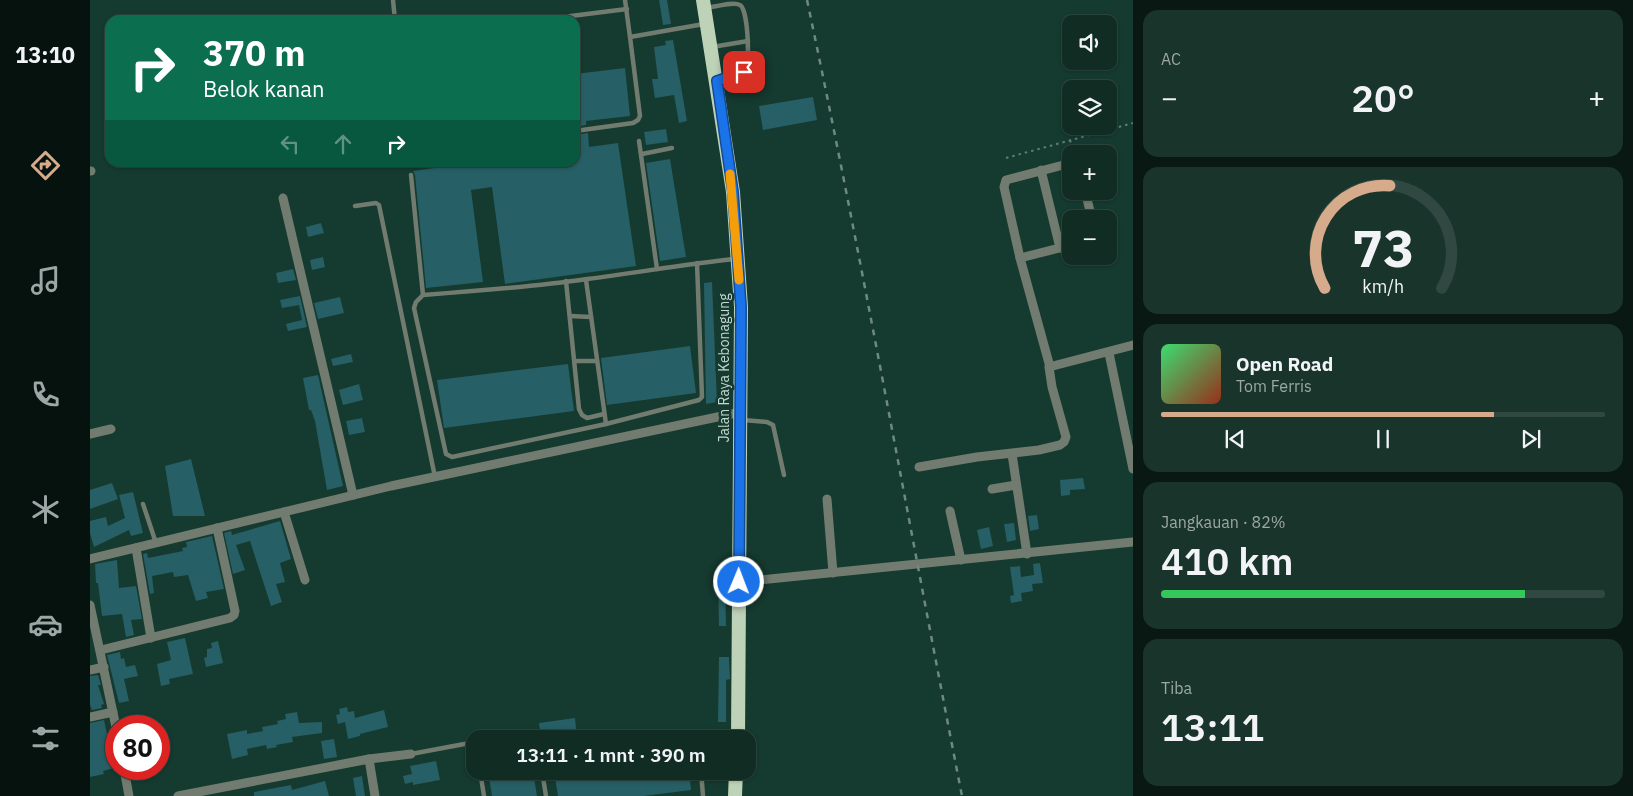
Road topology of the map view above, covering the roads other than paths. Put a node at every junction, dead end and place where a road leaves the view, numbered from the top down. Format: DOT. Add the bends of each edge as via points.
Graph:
graph roads {
  1 [pos="393,0"];
  2 [pos="625,0"];
  3 [pos="704,4"];
  4 [pos="627,9"];
  5 [pos="394,15"];
  6 [pos="579,15"];
  7 [pos="707,24"];
  8 [pos="630,37"];
  9 [pos="748,41"];
  10 [pos="712,47"];
  11 [pos="717,81"];
  12 [pos="580,130"];
  13 [pos="639,141"];
  14 [pos="672,148"];
  15 [pos="642,154"];
  16 [pos="1062,165"];
  17 [pos="1041,170"];
  18 [pos="410,175"];
  19 [pos="283,198"];
  20 [pos="355,206"];
  21 [pos="1060,248"];
  22 [pos="1020,258"];
  23 [pos="738,259"];
  24 [pos="697,263"];
  25 [pos="656,268"];
  26 [pos="586,280"];
  27 [pos="566,281"];
  28 [pos="423,295"];
  29 [pos="570,316"];
  30 [pos="591,317"];
  31 [pos="1133,345"];
  32 [pos="1109,353"];
  33 [pos="575,361"];
  34 [pos="597,361"];
  35 [pos="1050,367"];
  36 [pos="604,414"];
  37 [pos="741,416"];
  38 [pos="606,424"];
  39 [pos="111,428"];
  40 [pos="90,434"];
  41 [pos="1012,454"];
  42 [pos="920,467"];
  43 [pos="1133,469"];
  44 [pos="784,475"];
  45 [pos="435,477"];
  46 [pos="1016,485"];
  47 [pos="992,489"];
  48 [pos="353,495"];
  49 [pos="827,499"];
  50 [pos="143,504"];
  51 [pos="950,511"];
  52 [pos="284,512"];
  53 [pos="217,528"];
  54 [pos="1133,542"];
  55 [pos="157,543"];
  56 [pos="136,548"];
  57 [pos="1027,554"];
  58 [pos="90,558"];
  59 [pos="961,560"];
  60 [pos="833,573"];
  61 [pos="305,580"];
  62 [pos="739,582"];
  63 [pos="90,605"];
  64 [pos="151,638"];
  65 [pos="100,650"];
  66 [pos="104,667"];
  67 [pos="90,670"];
  68 [pos="114,712"];
  69 [pos="114,715"];
  70 [pos="90,717"];
  71 [pos="738,730"];
  72 [pos="466,744"];
  73 [pos="411,754"];
  74 [pos="369,759"];
  75 [pos="126,780"];
  76 [pos="481,780"];
  77 [pos="543,780"];
  78 [pos="702,780"];
  79 [pos="736,780"];
  80 [pos="129,796"];
  81 [pos="178,796"];
  82 [pos="375,796"];
  83 [pos="484,796"];
  84 [pos="546,796"];
  85 [pos="703,796"];
  86 [pos="736,796"];
  1 -- 5 [label="lane"];
  2 -- 4 [label="lane"];
  3 -- 7 [label="highway, Jalan Raya Kebonagung"];
  3 -- 9 [label="lane" via="735,3 742,6"];
  4 -- 6 [label="lane"];
  4 -- 8 [label="lane"];
  7 -- 8 [label="lane"];
  7 -- 10 [label="highway, Jalan Raya Kebonagung"];
  8 -- 12 [label="lane" via="638,120"];
  9 -- 10 [label="lane"];
  9 -- 11 [label="lane" via="744,72"];
  10 -- 11 [label="highway, Jalan Raya Kebonagung"];
  11 -- 23 [label="highway, Jalan Raya Kebonagung" via="733,192"];
  13 -- 15 [label="lane"];
  14 -- 15 [label="lane"];
  15 -- 25 [label="lane"];
  16 -- 17 [label="street"];
  17 -- 21 [label="street"];
  17 -- 22 [label="street" via="1006,180 1004,187"];
  18 -- 28 [label="lane"];
  19 -- 48 [label="street"];
  20 -- 45 [label="lane" via="376,202 379,205"];
  21 -- 22 [label="street"];
  22 -- 35 [label="street"];
  23 -- 24 [label="lane"];
  23 -- 37 [label="highway, Jalan Raya Kebonagung"];
  24 -- 25 [label="lane"];
  24 -- 38 [label="lane" via="702,397 696,402"];
  25 -- 26 [label="lane"];
  26 -- 27 [label="lane"];
  26 -- 30 [label="lane"];
  27 -- 28 [label="lane"];
  27 -- 29 [label="lane"];
  28 -- 38 [label="lane" via="414,308 448,456"];
  29 -- 30 [label="lane"];
  29 -- 33 [label="lane"];
  30 -- 34 [label="lane"];
  31 -- 32 [label="street"];
  32 -- 35 [label="street"];
  32 -- 43 [label="street"];
  33 -- 34 [label="lane"];
  33 -- 36 [label="lane" via="582,415 587,418"];
  34 -- 36 [label="lane"];
  35 -- 41 [label="street" via="1050,379 1066,437 1064,442"];
  36 -- 38 [label="lane"];
  37 -- 44 [label="lane" via="773,425"];
  37 -- 45 [label="street"];
  37 -- 62 [label="highway, Jalan Raya Kebonagung"];
  39 -- 40 [label="street"];
  41 -- 42 [label="street"];
  41 -- 46 [label="street"];
  45 -- 48 [label="street"];
  46 -- 47 [label="street"];
  46 -- 57 [label="street"];
  48 -- 52 [label="street"];
  49 -- 60 [label="street"];
  50 -- 55 [label="lane"];
  51 -- 59 [label="street"];
  52 -- 53 [label="street"];
  52 -- 61 [label="street"];
  53 -- 55 [label="street"];
  53 -- 64 [label="street" via="234,615"];
  54 -- 57 [label="street"];
  55 -- 56 [label="street"];
  56 -- 58 [label="street"];
  56 -- 64 [label="street"];
  57 -- 59 [label="street"];
  59 -- 60 [label="street"];
  60 -- 62 [label="street"];
  62 -- 71 [label="highway, Jalan Raya Kebonagung"];
  63 -- 65 [label="street"];
  64 -- 65 [label="street"];
  65 -- 66 [label="street"];
  66 -- 67 [label="street"];
  66 -- 68 [label="street"];
  68 -- 69 [label="street"];
  68 -- 70 [label="street"];
  72 -- 73 [label="lane"];
  73 -- 74 [label="street"];
  74 -- 81 [label="street"];
  74 -- 82 [label="street"];
  75 -- 80 [label="street"];
  76 -- 83 [label="lane"];
  77 -- 84 [label="lane"];
  78 -- 85 [label="lane"];
  79 -- 86 [label="highway"];
}
